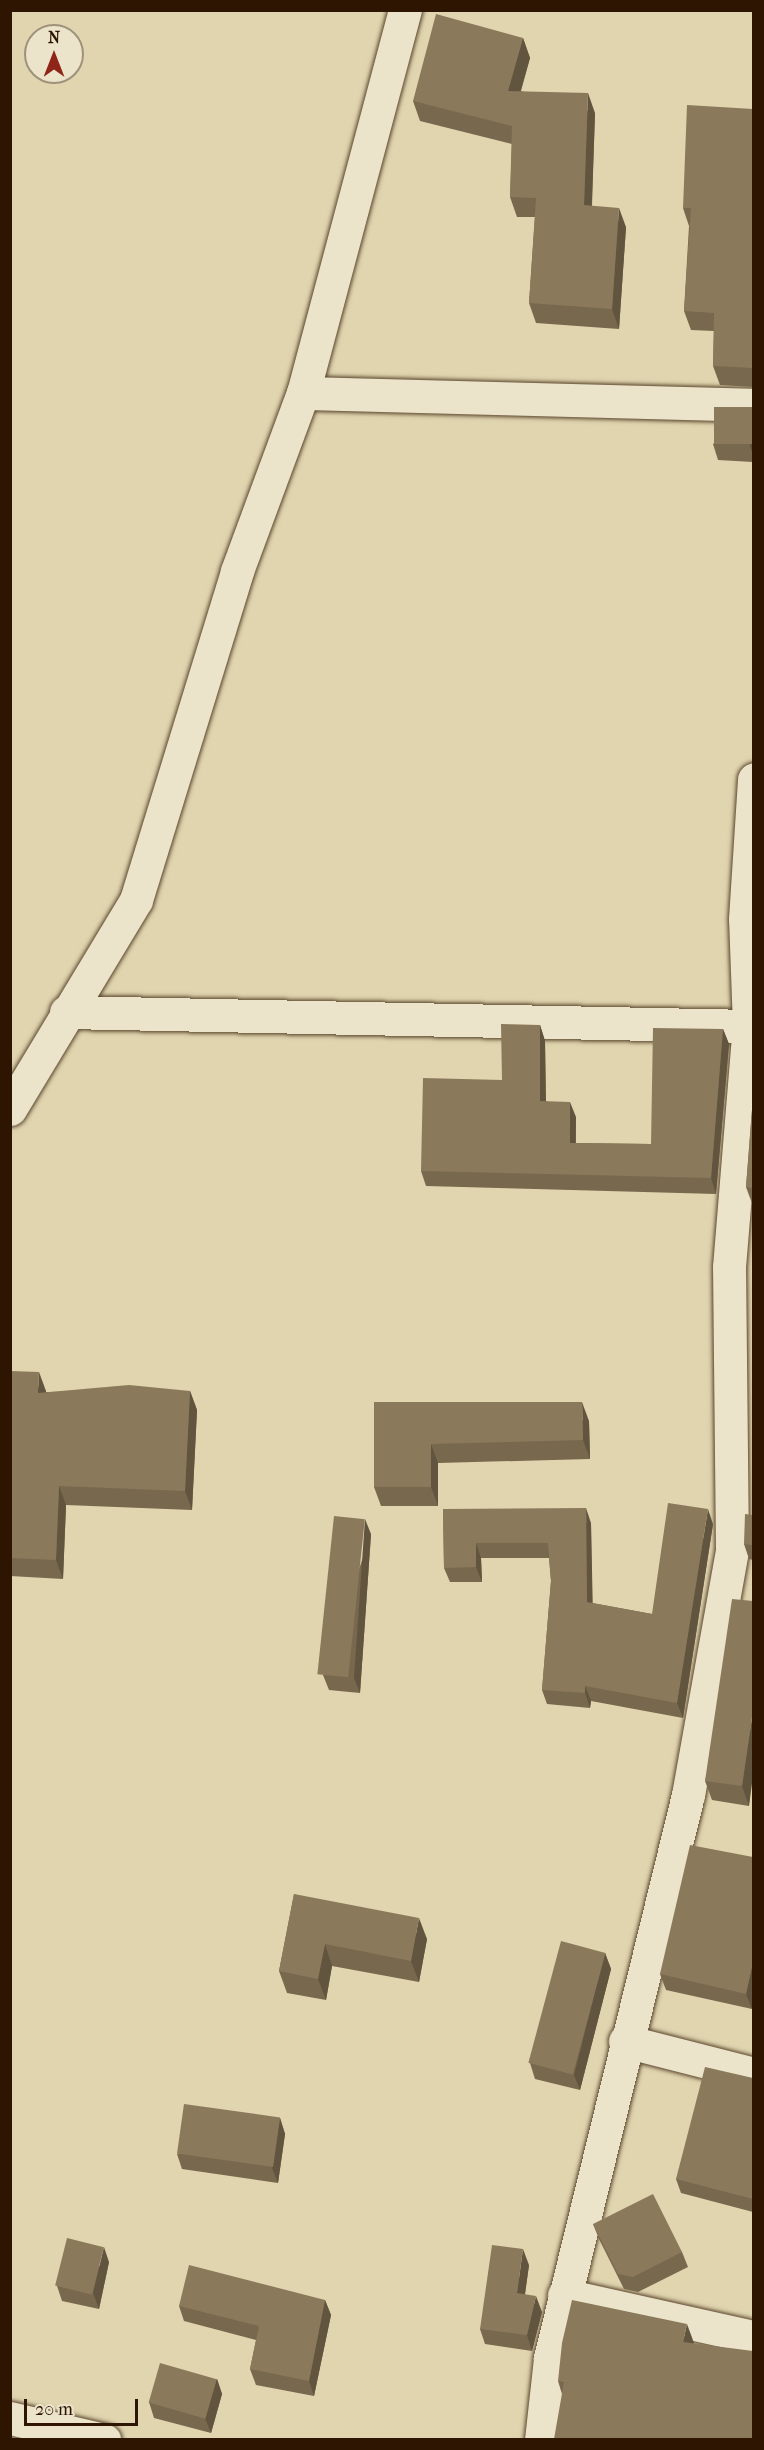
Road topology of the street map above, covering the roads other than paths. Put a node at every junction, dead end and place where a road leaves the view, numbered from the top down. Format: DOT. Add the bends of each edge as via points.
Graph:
graph roads {
  1 [pos="405,10"];
  2 [pos="303,393"];
  3 [pos="753,405"];
  4 [pos="753,778"];
  5 [pos="749,919"];
  6 [pos="66,1012"];
  7 [pos="749,1026"];
  8 [pos="10,1109"];
  9 [pos="743,1222"];
  10 [pos="625,2041"];
  11 [pos="753,2074"];
  12 [pos="564,2295"];
  13 [pos="753,2337"];
  14 [pos="10,2418"];
  15 [pos="104,2439"];
  16 [pos="541,2439"];
  1 -- 2 [label="street"];
  2 -- 3 [label="street"];
  2 -- 6 [label="street" via="237,571 135,900"];
  4 -- 5 [label="street"];
  5 -- 7 [label="street"];
  6 -- 7 [label="street"];
  6 -- 8 [label="street"];
  7 -- 9 [label="street"];
  9 -- 10 [label="street" via="732,1550 688,1795"];
  10 -- 11 [label="street"];
  10 -- 12 [label="street"];
  12 -- 13 [label="street"];
  12 -- 16 [label="street" via="550,2358"];
  14 -- 15 [label="street"];
}
